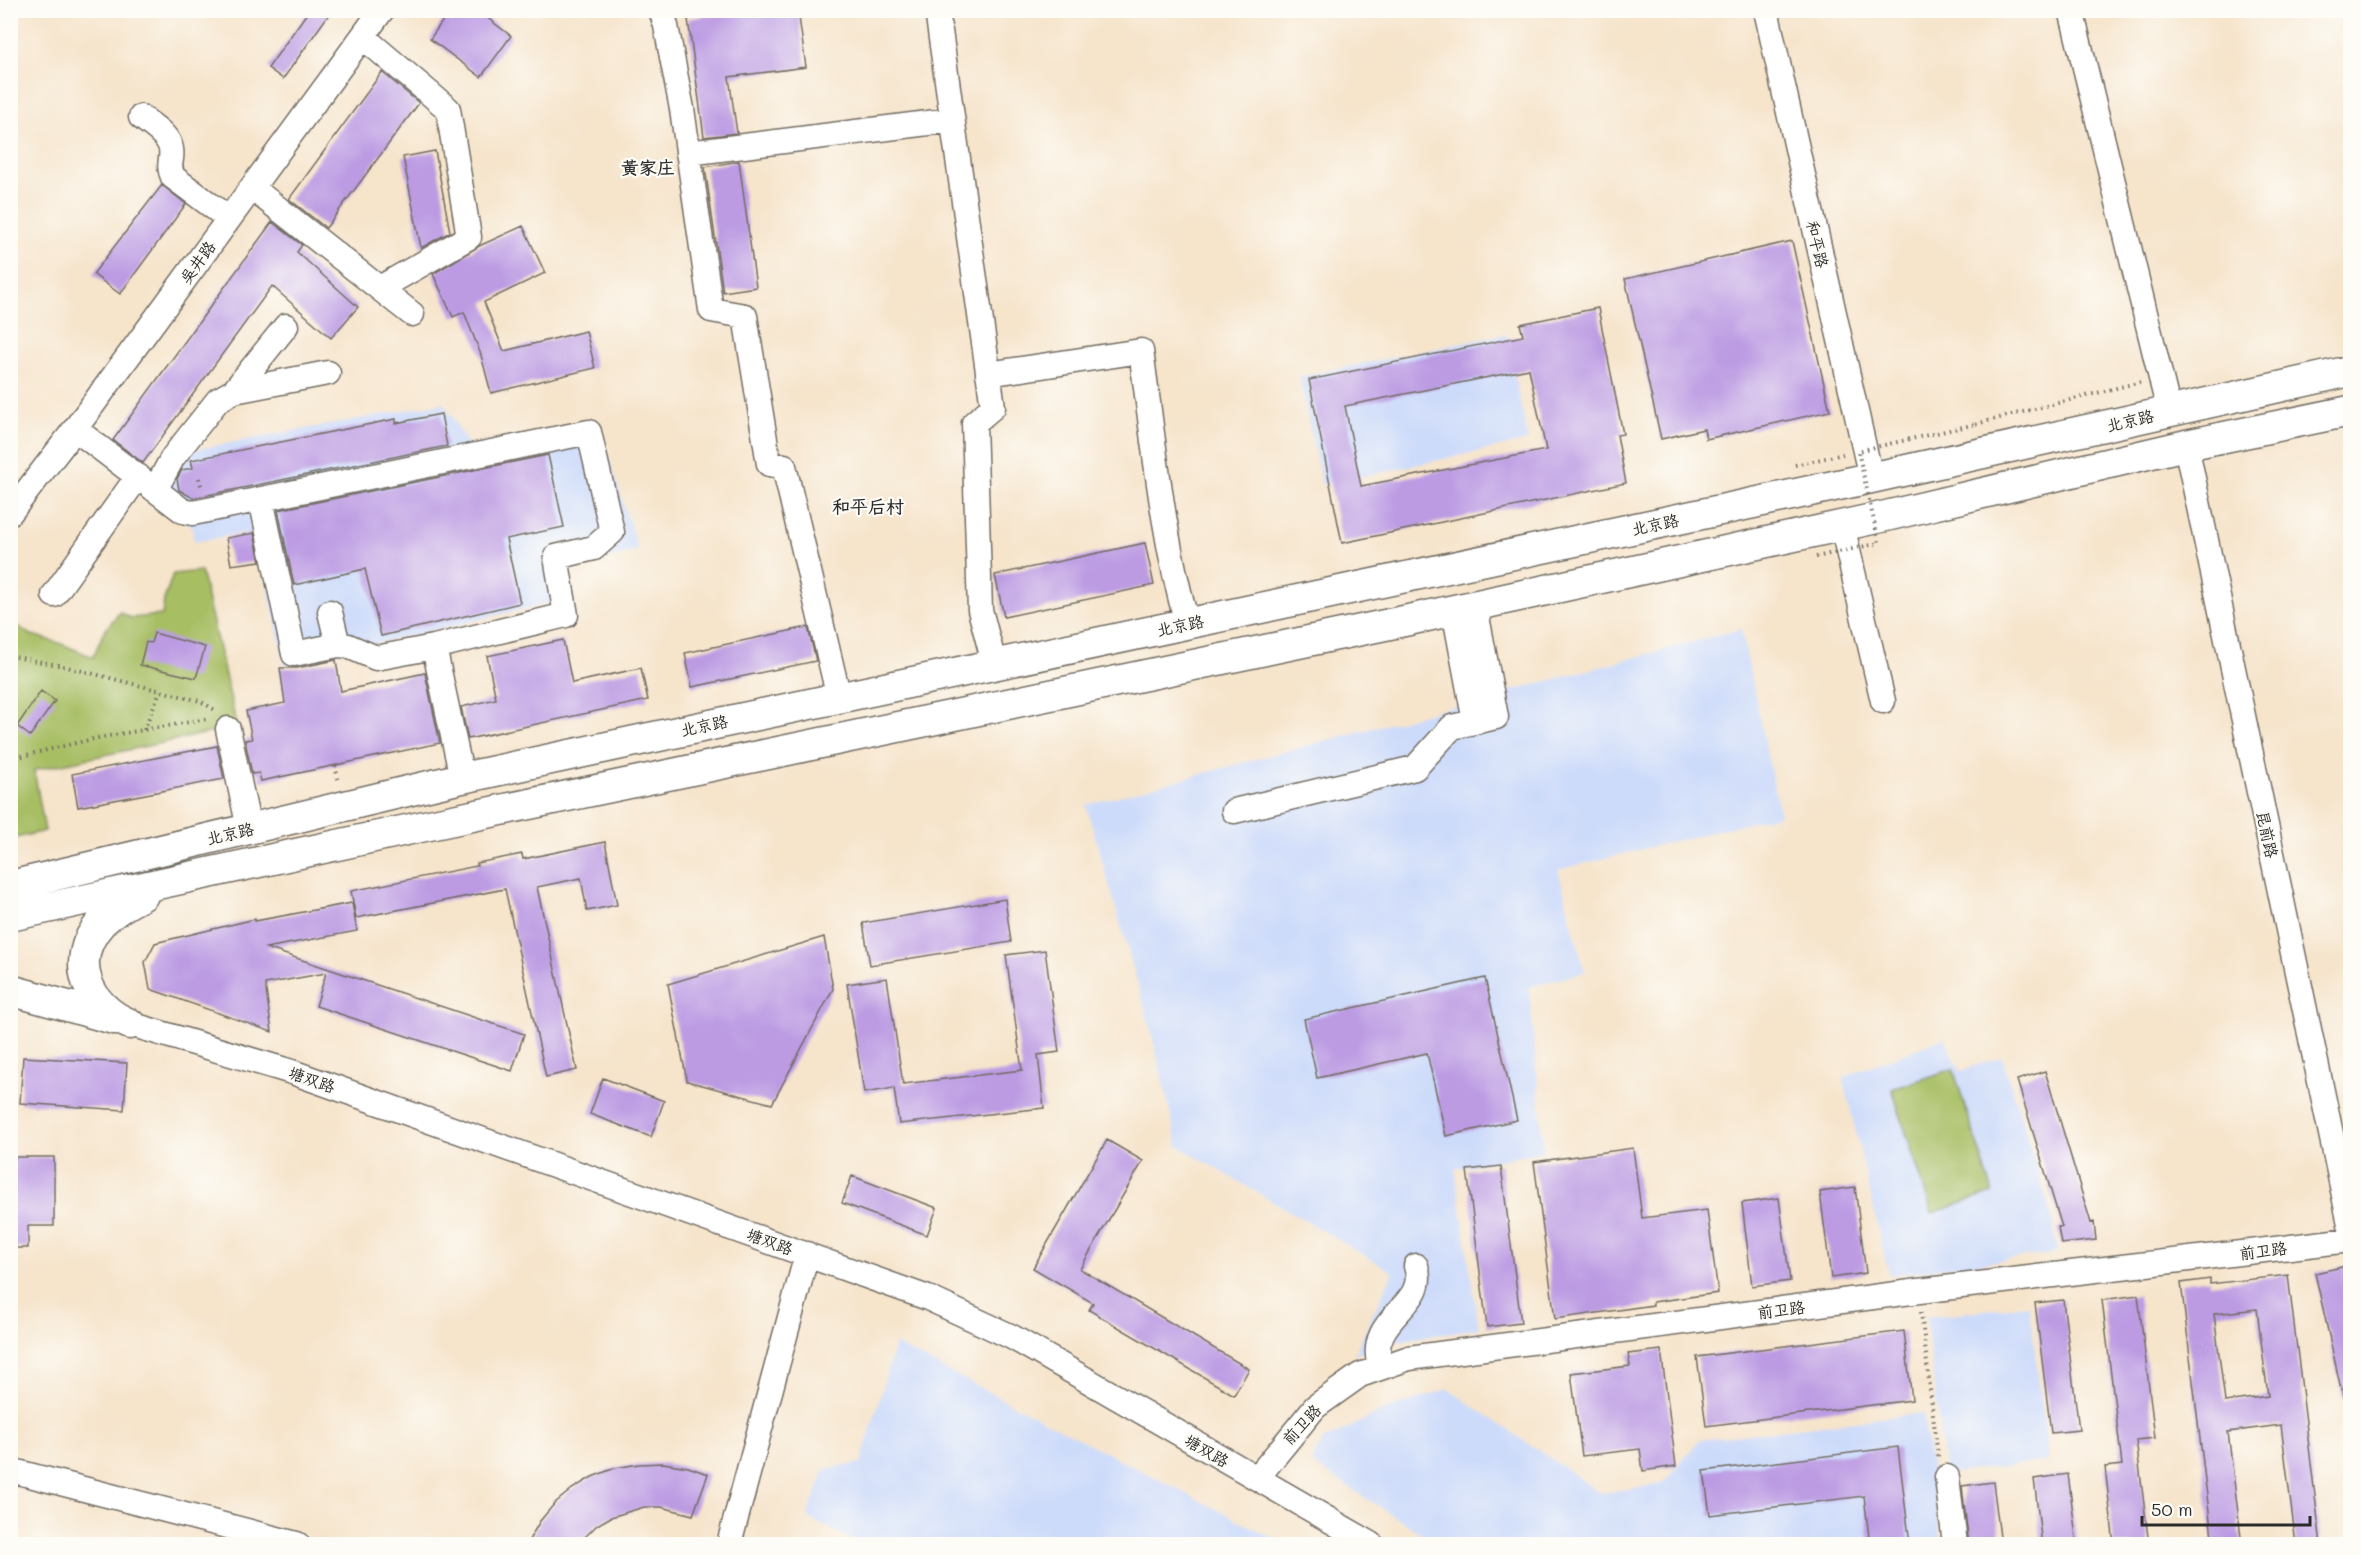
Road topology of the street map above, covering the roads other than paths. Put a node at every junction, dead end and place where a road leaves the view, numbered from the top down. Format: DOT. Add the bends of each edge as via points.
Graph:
graph roads {
  1 [pos="382,10"];
  2 [pos="660,10"];
  3 [pos="937,10"];
  4 [pos="1766,10"];
  5 [pos="2071,10"];
  6 [pos="363,36"];
  7 [pos="141,117"];
  8 [pos="952,120"];
  9 [pos="688,153"];
  10 [pos="252,188"];
  11 [pos="229,219"];
  12 [pos="380,288"];
  13 [pos="412,314"];
  14 [pos="286,326"];
  15 [pos="2350,371"];
  16 [pos="328,373"];
  17 [pos="988,374"];
  18 [pos="234,391"];
  19 [pos="2169,411"];
  20 [pos="2350,411"];
  21 [pos="75,429"];
  22 [pos="2186,445"];
  23 [pos="1871,478"];
  24 [pos="147,483"];
  25 [pos="261,499"];
  26 [pos="10,513"];
  27 [pos="1842,525"];
  28 [pos="54,594"];
  29 [pos="1464,608"];
  30 [pos="330,612"];
  31 [pos="1187,623"];
  32 [pos="338,645"];
  33 [pos="435,647"];
  34 [pos="994,663"];
  35 [pos="839,698"];
  36 [pos="1883,701"];
  37 [pos="225,723"];
  38 [pos="462,778"];
  39 [pos="1234,811"];
  40 [pos="249,829"];
  41 [pos="166,883"];
  42 [pos="10,886"];
  43 [pos="10,916"];
  44 [pos="10,990"];
  45 [pos="130,1024"];
  46 [pos="2350,1224"];
  47 [pos="2350,1239"];
  48 [pos="807,1254"];
  49 [pos="1416,1266"];
  50 [pos="1380,1367"];
  51 [pos="10,1470"];
  52 [pos="1947,1477"];
  53 [pos="1257,1478"];
  54 [pos="297,1545"];
  55 [pos="729,1545"];
  56 [pos="1371,1545"];
  57 [pos="1955,1545"];
  1 -- 6 [label="street, 吴井路"];
  2 -- 9 [label="street"];
  3 -- 8 [label="street"];
  4 -- 23 [label="street, 和平路"];
  5 -- 19 [label="street"];
  6 -- 10 [label="street, 吴井路"];
  6 -- 12 [label="street" via="448,109 469,237"];
  7 -- 11 [label="street" via="168,140 173,177"];
  8 -- 9 [label="street"];
  8 -- 17 [label="street"];
  9 -- 35 [label="street" via="711,310 745,316 770,464 784,466"];
  10 -- 11 [label="street, 吴井路"];
  10 -- 12 [label="street"];
  11 -- 21 [label="street, 吴井路"];
  12 -- 13 [label="street"];
  14 -- 18 [label="street"];
  15 -- 19 [label="main road, 北京路"];
  16 -- 18 [label="street"];
  17 -- 31 [label="street" via="1141,351 1164,514"];
  17 -- 34 [label="street" via="993,407 974,423 975,501 980,610"];
  18 -- 24 [label="street" via="218,400 174,457"];
  19 -- 23 [label="main road, 北京路"];
  20 -- 22 [label="main road"];
  21 -- 24 [label="street"];
  21 -- 26 [label="street, 吴井路"];
  22 -- 27 [label="main road"];
  22 -- 46 [label="street, 昆前路"];
  23 -- 31 [label="main road, 北京路"];
  24 -- 25 [label="street" via="183,511 194,513"];
  24 -- 28 [label="street"];
  25 -- 32 [label="street" via="276,549 294,654"];
  25 -- 33 [label="street" via="589,432 612,532 594,548 556,557 567,615"];
  27 -- 29 [label="main road"];
  27 -- 36 [label="street"];
  29 -- 39 [label="street" via="1486,719 1452,727 1415,768"];
  29 -- 41 [label="main road"];
  30 -- 32 [label="street"];
  31 -- 34 [label="main road, 北京路"];
  32 -- 33 [label="street" via="376,658"];
  33 -- 38 [label="street"];
  34 -- 35 [label="main road, 北京路"];
  35 -- 38 [label="main road, 北京路"];
  37 -- 40 [label="street"];
  38 -- 40 [label="main road, 北京路"];
  40 -- 42 [label="main road, 北京路"];
  41 -- 43 [label="main road"];
  41 -- 45 [label="main road" via="134,899 100,924 88,947 85,974 96,1000 111,1015"];
  44 -- 45 [label="main road"];
  45 -- 48 [label="street, 塘双路" via="292,1071"];
  47 -- 50 [label="street, 前卫路" via="1409,1358"];
  48 -- 53 [label="street, 塘双路" via="928,1298 1012,1336"];
  48 -- 55 [label="street"];
  49 -- 50 [label="street" via="1420,1276 1418,1288 1382,1333 1377,1357"];
  50 -- 53 [label="street, 前卫路" via="1315,1407"];
  51 -- 54 [label="street"];
  52 -- 57 [label="street"];
  53 -- 56 [label="street, 塘双路"];
}
